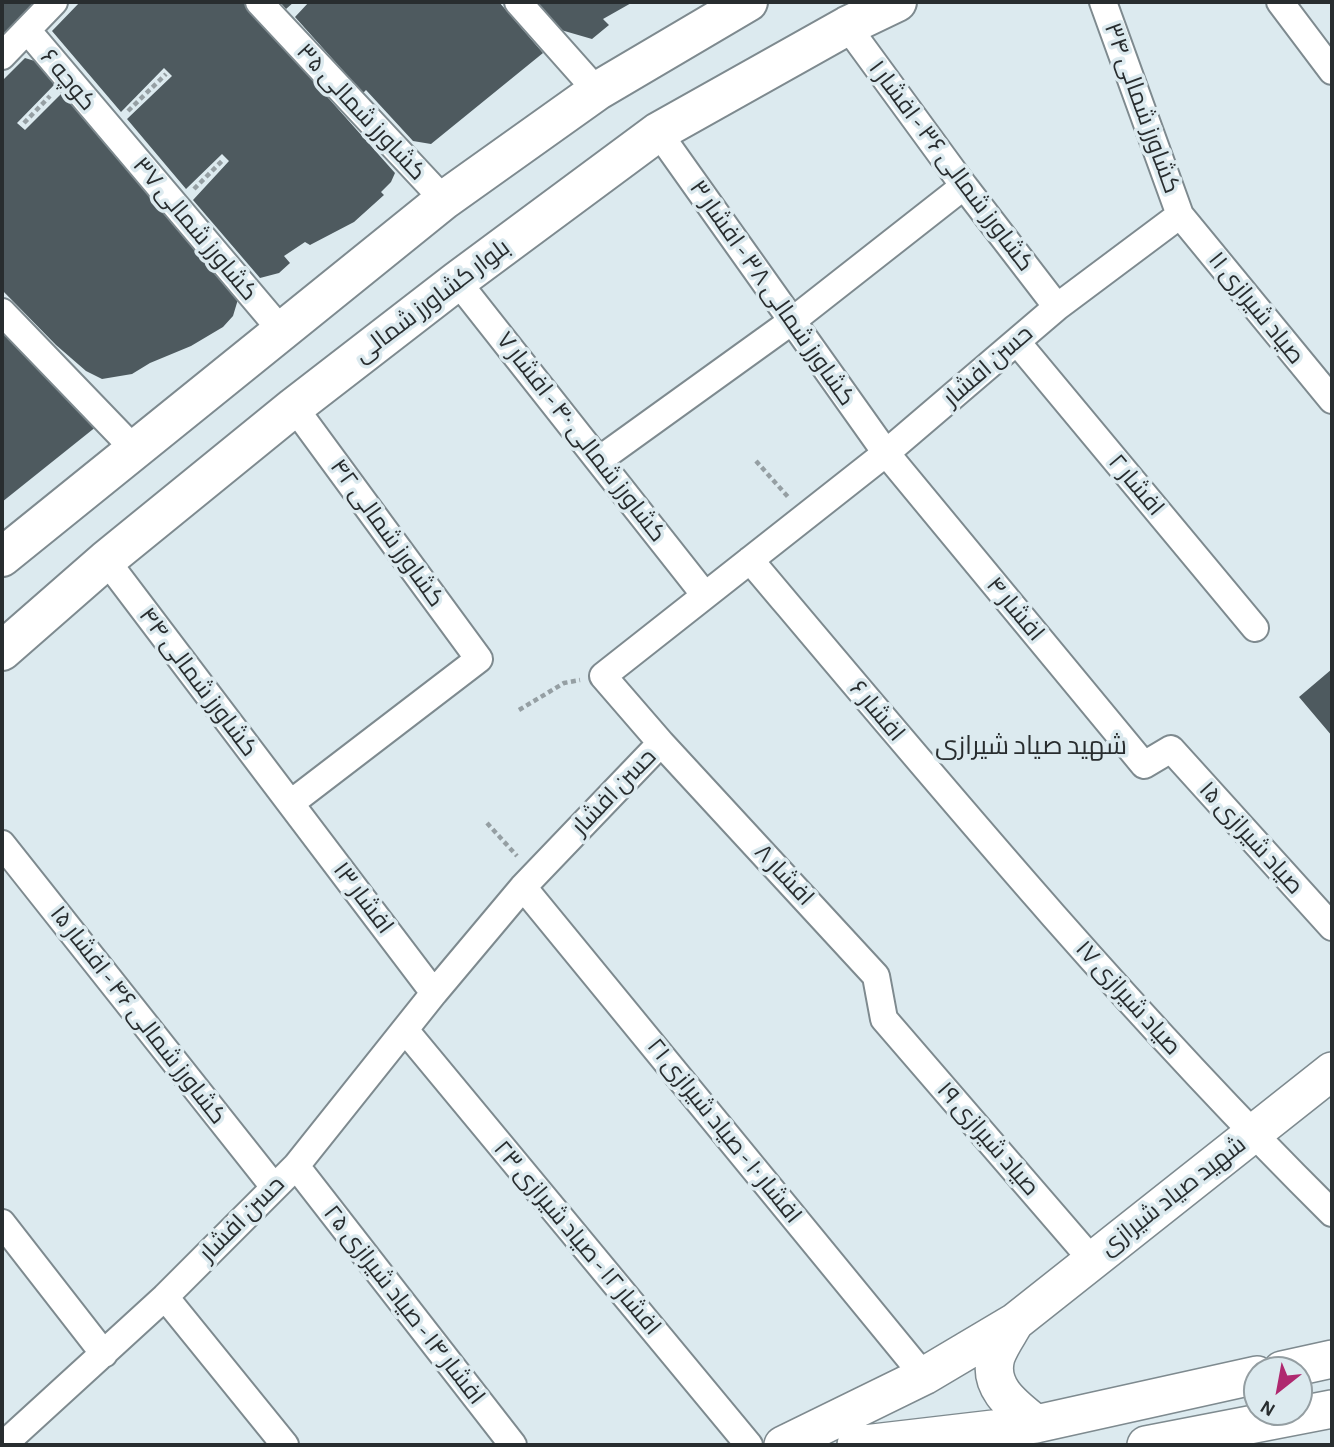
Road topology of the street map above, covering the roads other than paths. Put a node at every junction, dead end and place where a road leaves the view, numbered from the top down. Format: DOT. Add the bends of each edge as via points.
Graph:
graph roads {
  1 [pos="54,2"];
  2 [pos="259,2"];
  3 [pos="518,2"];
  4 [pos="748,2"];
  5 [pos="897,2"];
  6 [pos="1103,2"];
  7 [pos="1280,2"];
  8 [pos="847,26"];
  9 [pos="27,30"];
  10 [pos="2,56"];
  11 [pos="1332,71"];
  12 [pos="597,91"];
  13 [pos="110,129"];
  14 [pos="658,132"];
  15 [pos="964,186"];
  16 [pos="444,200"];
  17 [pos="1180,215"];
  18 [pos="457,281"];
  19 [pos="1057,307"];
  20 [pos="2,312"];
  21 [pos="792,321"];
  22 [pos="281,330"];
  23 [pos="1017,342"];
  24 [pos="1332,400"];
  25 [pos="294,407"];
  26 [pos="134,449"];
  27 [pos="886,453"];
  28 [pos="599,460"];
  29 [pos="2,557"];
  30 [pos="750,560"];
  31 [pos="106,561"];
  32 [pos="704,594"];
  33 [pos="1255,628"];
  34 [pos="2,651"];
  35 [pos="661,743"];
  36 [pos="1171,749"];
  37 [pos="291,803"];
  38 [pos="2,844"];
  39 [pos="1005,862"];
  40 [pos="529,881"];
  41 [pos="1332,927"];
  42 [pos="434,993"];
  43 [pos="884,1018"];
  44 [pos="405,1030"];
  45 [pos="1332,1071"];
  46 [pos="1251,1133"];
  47 [pos="296,1166"];
  48 [pos="274,1187"];
  49 [pos="1332,1213"];
  50 [pos="2,1223"];
  51 [pos="1092,1260"];
  52 [pos="165,1297"];
  53 [pos="1015,1322"];
  54 [pos="104,1354"];
  55 [pos="1332,1359"];
  56 [pos="1313,1363"];
  57 [pos="925,1376"];
  58 [pos="1243,1379"];
  59 [pos="1332,1409"];
  60 [pos="1036,1424"];
  61 [pos="3,1445"];
  62 [pos="285,1445"];
  63 [pos="513,1445"];
  64 [pos="749,1445"];
  65 [pos="783,1445"];
  66 [pos="856,1445"];
  67 [pos="1146,1445"];
  1 -- 9 [label="street"];
  2 -- 16 [label="street, کشاورز شمالی ۳۵"];
  3 -- 12 [label="street"];
  4 -- 12 [label="main road"];
  5 -- 8 [label="main road, بلوار کشاورز شمالی"];
  6 -- 17 [label="street, کشاورز شمالی ۳۴"];
  7 -- 11 [label="street"];
  8 -- 14 [label="main road, بلوار کشاورز شمالی"];
  8 -- 15 [label="street, کشاورز شمالی ۳۶ - افشار ۱"];
  9 -- 10 [label="street"];
  9 -- 13 [label="street, کوچه ۶"];
  12 -- 16 [label="main road"];
  13 -- 22 [label="street, کشاورز شمالی ۳۷"];
  14 -- 18 [label="main road, بلوار کشاورز شمالی"];
  14 -- 21 [label="street, کشاورز شمالی ۳۸ - افشار ۳"];
  15 -- 19 [label="street, کشاورز شمالی ۳۶ - افشار ۱"];
  15 -- 21 [label="street"];
  16 -- 22 [label="main road"];
  17 -- 19 [label="street, حسن افشار"];
  17 -- 24 [label="street, صیاد شیرازی ۱۱"];
  18 -- 25 [label="main road, بلوار کشاورز شمالی"];
  18 -- 28 [label="street, کشاورز شمالی ۴۰ - افشار ۷"];
  19 -- 23 [label="street, حسن افشار"];
  20 -- 26 [label="street"];
  21 -- 27 [label="street, کشاورز شمالی ۳۸ - افشار ۳"];
  21 -- 28 [label="street"];
  22 -- 26 [label="main road"];
  23 -- 27 [label="street, حسن افشار"];
  23 -- 33 [label="street, افشار ۲"];
  25 -- 31 [label="main road, بلوار کشاورز شمالی"];
  25 -- 37 [label="street, کشاورز شمالی ۴۲" via="479,659"];
  26 -- 29 [label="main road"];
  27 -- 30 [label="street, حسن افشار"];
  27 -- 36 [label="street, افشار ۴" via="1144,765"];
  28 -- 32 [label="street, کشاورز شمالی ۴۰ - افشار ۷"];
  30 -- 32 [label="street, حسن افشار"];
  30 -- 39 [label="street, افشار ۶"];
  31 -- 34 [label="main road, بلوار کشاورز شمالی"];
  31 -- 37 [label="street, کشاورز شمالی ۴۴"];
  32 -- 35 [label="street, حسن افشار" via="603,676"];
  35 -- 40 [label="street, حسن افشار"];
  35 -- 43 [label="street, افشار ۸" via="876,976"];
  36 -- 41 [label="street, صیاد شیرازی ۱۵"];
  37 -- 42 [label="street, افشار ۱۳"];
  38 -- 48 [label="street, کشاورز شمالی ۴۶ - افشار ۱۵"];
  39 -- 46 [label="street, صیاد شیرازی ۱۷"];
  40 -- 42 [label="street, حسن افشار"];
  40 -- 57 [label="street, افشار ۱۰ - صیاد شیرازی ۲۱"];
  42 -- 44 [label="street, حسن افشار"];
  43 -- 51 [label="street, صیاد شیرازی ۱۹"];
  44 -- 47 [label="street, حسن افشار"];
  44 -- 64 [label="street, افشار ۱۲ - صیاد شیرازی ۲۳"];
  45 -- 46 [label="street, شهید صیاد شیرازی"];
  46 -- 49 [label="street, صیاد شیرازی ۱۷"];
  46 -- 51 [label="street, شهید صیاد شیرازی"];
  47 -- 48 [label="street, حسن افشار"];
  47 -- 63 [label="street, افشار ۱۴ - صیاد شیرازی ۲۵"];
  48 -- 52 [label="street, حسن افشار"];
  50 -- 54 [label="street"];
  51 -- 53 [label="street, شهید صیاد شیرازی"];
  52 -- 54 [label="street, حسن افشار"];
  52 -- 62 [label="street"];
  53 -- 57 [label="street"];
  53 -- 60 [label="street" via="996,1357 996,1381 1004,1397"];
  54 -- 61 [label="street, حسن افشار"];
  55 -- 56 [label="street"];
  57 -- 65 [label="street"];
  58 -- 60 [label="street"];
  59 -- 67 [label="street"];
  60 -- 66 [label="street"];
}
